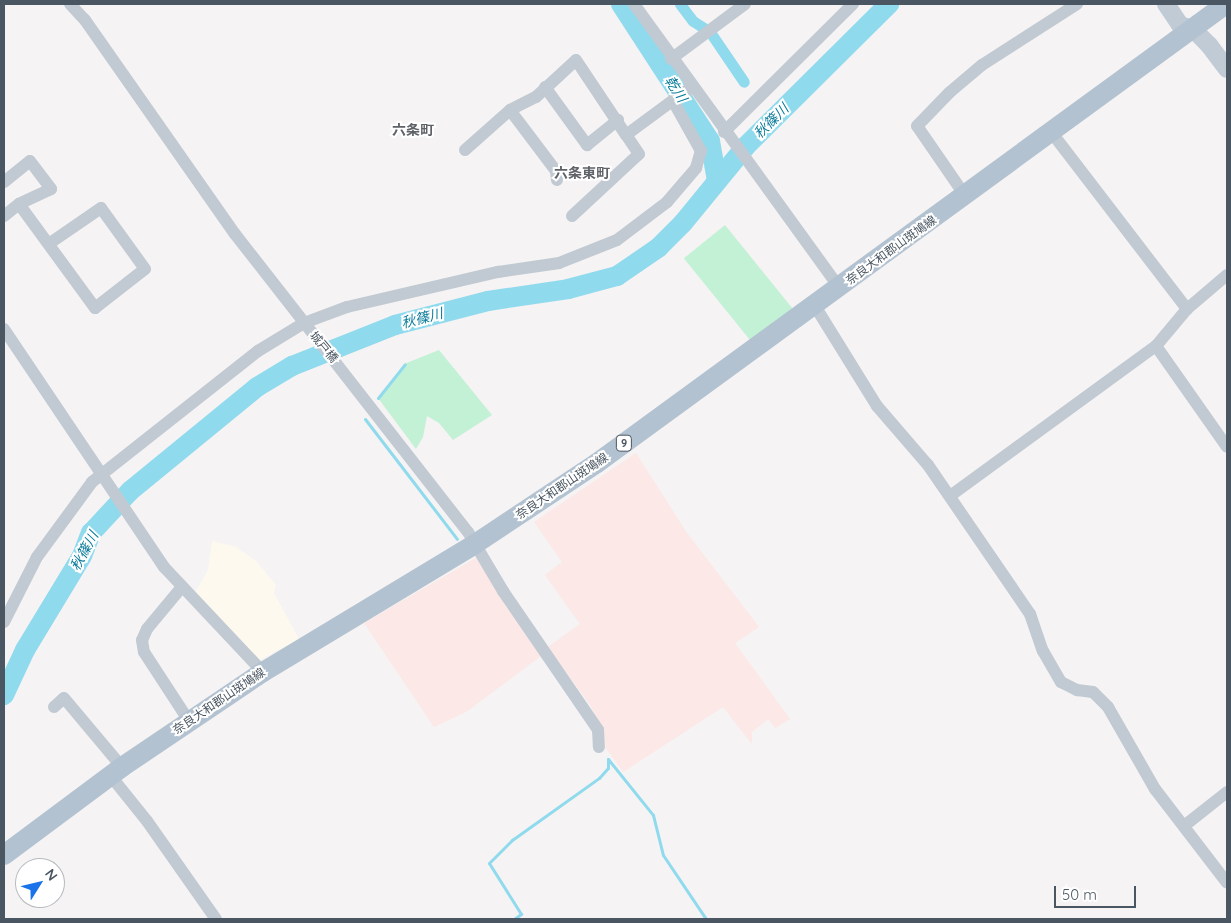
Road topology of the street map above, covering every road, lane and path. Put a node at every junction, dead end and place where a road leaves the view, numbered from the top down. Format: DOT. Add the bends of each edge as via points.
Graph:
graph roads {
  1 [pos="70,4"];
  2 [pos="634,4"];
  3 [pos="745,4"];
  4 [pos="853,4"];
  5 [pos="1077,4"];
  6 [pos="1166,4"];
  7 [pos="1226,4"];
  8 [pos="1193,29"];
  9 [pos="671,59"];
  10 [pos="1227,70"];
  11 [pos="545,87"];
  12 [pos="691,87"];
  13 [pos="673,100"];
  14 [pos="510,110"];
  15 [pos="618,120"];
  16 [pos="724,132"];
  17 [pos="1052,133"];
  18 [pos="626,135"];
  19 [pos="465,150"];
  20 [pos="557,180"];
  21 [pos="4,182"];
  22 [pos="966,196"];
  23 [pos="19,204"];
  24 [pos="4,216"];
  25 [pos="572,216"];
  26 [pos="50,243"];
  27 [pos="1227,275"];
  28 [pos="839,287"];
  29 [pos="815,306"];
  30 [pos="1187,309"];
  31 [pos="306,324"];
  32 [pos="4,331"];
  33 [pos="1156,346"];
  34 [pos="1227,447"];
  35 [pos="104,479"];
  36 [pos="950,496"];
  37 [pos="475,544"];
  38 [pos="181,588"];
  39 [pos="4,622"];
  40 [pos="263,672"];
  41 [pos="54,707"];
  42 [pos="190,720"];
  43 [pos="599,747"];
  44 [pos="116,771"];
  45 [pos="1227,792"];
  46 [pos="1184,826"];
  47 [pos="4,855"];
  48 [pos="1227,883"];
  49 [pos="216,919"];
  1 -- 31 [label="street, 城戸橋" via="85,20 235,234"];
  2 -- 9 [label="street"];
  3 -- 9 [label="street"];
  4 -- 16 [label="street"];
  5 -- 22 [label="street" via="982,65 917,126"];
  6 -- 8 [label="main road" via="1180,25"];
  7 -- 8 [label="main road, 奈良大和郡山斑鳩線 / 9"];
  8 -- 10 [label="main road"];
  8 -- 17 [label="main road, 奈良大和郡山斑鳩線 / 9"];
  9 -- 12 [label="street"];
  11 -- 14 [label="street" via="536,97"];
  11 -- 15 [label="street" via="587,145"];
  11 -- 15 [label="street" via="576,60"];
  12 -- 13 [label="street"];
  12 -- 16 [label="street"];
  13 -- 18 [label="street"];
  13 -- 31 [label="street" via="701,151 696,168 666,202 617,240 559,263 498,272 396,295"];
  14 -- 19 [label="street"];
  14 -- 20 [label="street" via="556,171"];
  15 -- 18 [label="street"];
  16 -- 28 [label="street"];
  17 -- 22 [label="main road, 奈良大和郡山斑鳩線 / 9"];
  17 -- 30 [label="street"];
  18 -- 25 [label="street" via="639,154"];
  21 -- 23 [label="street" via="30,161 51,189"];
  22 -- 28 [label="main road, 奈良大和郡山斑鳩線 / 9"];
  23 -- 24 [label="street"];
  23 -- 26 [label="street"];
  26 -- 26 [label="street" via="95,308 145,269 101,208"];
  27 -- 30 [label="street"];
  28 -- 29 [label="main road, 奈良大和郡山斑鳩線 / 9"];
  29 -- 36 [label="street" via="877,406 928,464"];
  29 -- 37 [label="main road, 奈良大和郡山斑鳩線 / 9" via="597,463"];
  30 -- 33 [label="street"];
  31 -- 35 [label="street" via="258,351"];
  31 -- 37 [label="street, 城戸橋"];
  32 -- 35 [label="street"];
  33 -- 34 [label="street"];
  33 -- 36 [label="street"];
  35 -- 38 [label="street" via="134,527"];
  35 -- 39 [label="street" via="70,508 37,557"];
  36 -- 46 [label="street" via="1030,614 1043,651 1061,682 1077,690 1093,692 1108,707 1155,788"];
  37 -- 40 [label="main road, 奈良大和郡山斑鳩線 / 9"];
  37 -- 43 [label="street, 城戸橋" via="503,591 598,730"];
  38 -- 40 [label="street"];
  38 -- 42 [label="street" via="147,629 142,640 144,652"];
  40 -- 42 [label="main road, 奈良大和郡山斑鳩線 / 9"];
  41 -- 44 [label="street" via="67,694"];
  42 -- 44 [label="main road, 奈良大和郡山斑鳩線 / 9"];
  44 -- 47 [label="main road, 奈良大和郡山斑鳩線 / 9"];
  44 -- 49 [label="street"];
  45 -- 46 [label="street"];
  46 -- 48 [label="street"];
}
